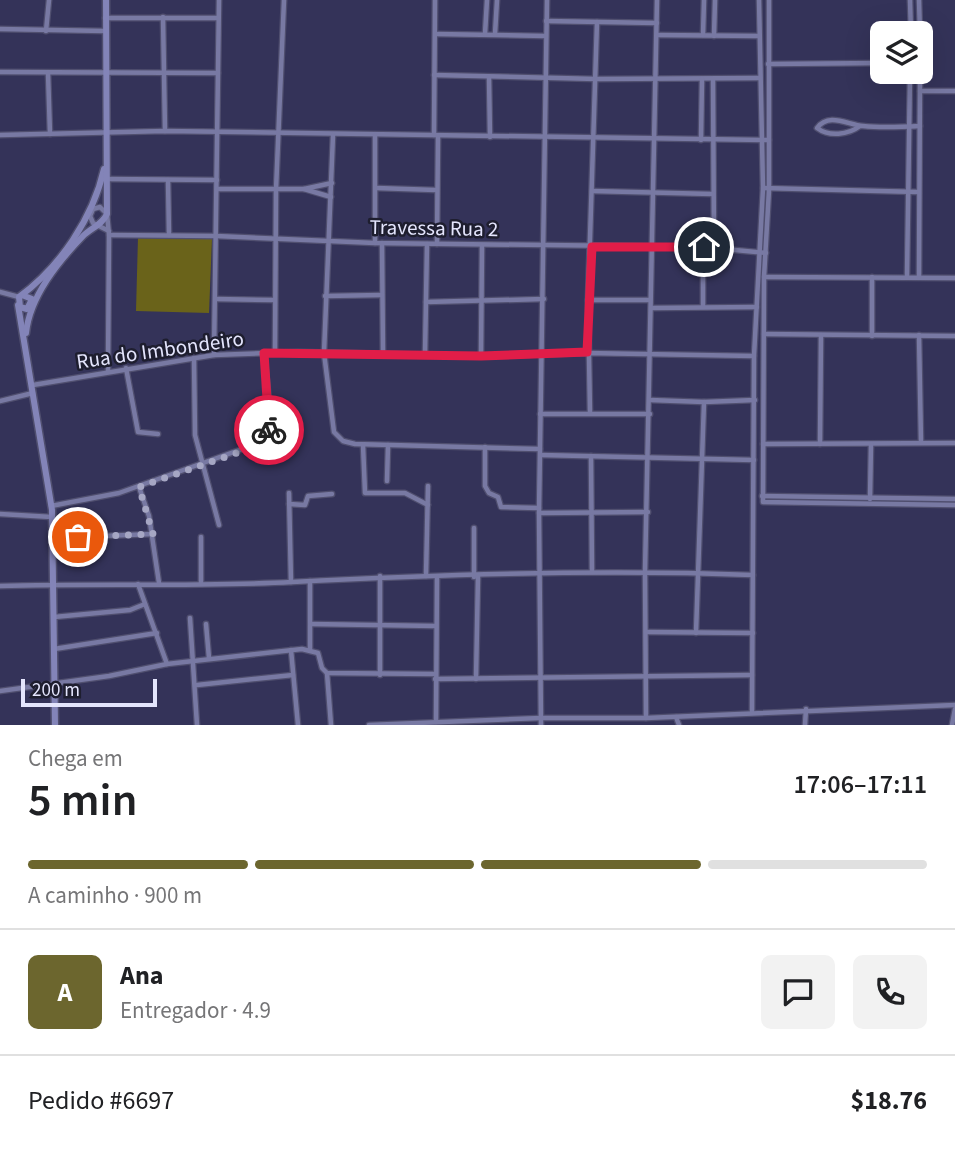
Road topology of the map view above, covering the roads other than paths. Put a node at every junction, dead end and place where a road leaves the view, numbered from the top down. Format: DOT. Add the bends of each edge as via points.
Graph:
graph roads {
  1 [pos="49,0"];
  2 [pos="106,0"];
  3 [pos="219,0"];
  4 [pos="284,0"];
  5 [pos="435,0"];
  6 [pos="487,0"];
  7 [pos="497,0"];
  8 [pos="547,0"];
  9 [pos="657,0"];
  10 [pos="704,0"];
  11 [pos="715,0"];
  12 [pos="759,0"];
  13 [pos="769,0"];
  14 [pos="911,0"];
  15 [pos="919,0"];
  16 [pos="106,18"];
  17 [pos="163,18"];
  18 [pos="218,18"];
  19 [pos="546,21"];
  20 [pos="911,21"];
  21 [pos="920,21"];
  22 [pos="597,22"];
  23 [pos="657,23"];
  24 [pos="0,30"];
  25 [pos="46,31"];
  26 [pos="105,31"];
  27 [pos="495,33"];
  28 [pos="436,34"];
  29 [pos="485,34"];
  30 [pos="657,35"];
  31 [pos="703,35"];
  32 [pos="546,36"];
  33 [pos="714,36"];
  34 [pos="759,36"];
  35 [pos="870,63"];
  36 [pos="768,64"];
  37 [pos="0,72"];
  38 [pos="105,72"];
  39 [pos="48,73"];
  40 [pos="164,73"];
  41 [pos="218,73"];
  42 [pos="434,75"];
  43 [pos="489,77"];
  44 [pos="547,77"];
  45 [pos="759,78"];
  46 [pos="597,79"];
  47 [pos="655,79"];
  48 [pos="702,79"];
  49 [pos="713,79"];
  50 [pos="911,84"];
  51 [pos="920,84"];
  52 [pos="920,91"];
  53 [pos="955,92"];
  54 [pos="860,126"];
  55 [pos="920,126"];
  56 [pos="911,127"];
  57 [pos="165,131"];
  58 [pos="105,132"];
  59 [pos="218,132"];
  60 [pos="50,134"];
  61 [pos="279,134"];
  62 [pos="0,135"];
  63 [pos="333,135"];
  64 [pos="375,135"];
  65 [pos="436,136"];
  66 [pos="490,137"];
  67 [pos="546,137"];
  68 [pos="596,138"];
  69 [pos="654,139"];
  70 [pos="701,139"];
  71 [pos="760,139"];
  72 [pos="712,140"];
  73 [pos="769,140"];
  74 [pos="106,160"];
  75 [pos="106,179"];
  76 [pos="168,180"];
  77 [pos="217,180"];
  78 [pos="332,183"];
  79 [pos="376,188"];
  80 [pos="763,188"];
  81 [pos="217,189"];
  82 [pos="303,189"];
  83 [pos="276,190"];
  84 [pos="436,190"];
  85 [pos="769,190"];
  86 [pos="592,191"];
  87 [pos="909,191"];
  88 [pos="653,192"];
  89 [pos="918,192"];
  90 [pos="713,194"];
  91 [pos="331,197"];
  92 [pos="91,212"];
  93 [pos="107,214"];
  94 [pos="97,225"];
  95 [pos="109,233"];
  96 [pos="169,235"];
  97 [pos="216,236"];
  98 [pos="276,239"];
  99 [pos="328,240"];
  100 [pos="374,243"];
  101 [pos="382,243"];
  102 [pos="427,244"];
  103 [pos="437,244"];
  104 [pos="482,245"];
  105 [pos="545,245"];
  106 [pos="592,247"];
  107 [pos="704,247"];
  108 [pos="714,247"];
  109 [pos="651,248"];
  110 [pos="908,248"];
  111 [pos="920,248"];
  112 [pos="758,252"];
  113 [pos="766,253"];
  114 [pos="764,276"];
  115 [pos="907,276"];
  116 [pos="872,277"];
  117 [pos="919,277"];
  118 [pos="955,278"];
  119 [pos="0,292"];
  120 [pos="382,295"];
  121 [pos="325,296"];
  122 [pos="20,299"];
  123 [pos="216,299"];
  124 [pos="274,299"];
  125 [pos="544,299"];
  126 [pos="481,300"];
  127 [pos="588,300"];
  128 [pos="650,300"];
  129 [pos="426,302"];
  130 [pos="32,304"];
  131 [pos="703,306"];
  132 [pos="757,307"];
  133 [pos="651,309"];
  134 [pos="764,334"];
  135 [pos="821,335"];
  136 [pos="919,335"];
  137 [pos="872,336"];
  138 [pos="955,336"];
  139 [pos="26,339"];
  140 [pos="587,352"];
  141 [pos="264,353"];
  142 [pos="275,353"];
  143 [pos="324,353"];
  144 [pos="383,354"];
  145 [pos="541,354"];
  146 [pos="651,354"];
  147 [pos="214,355"];
  148 [pos="425,355"];
  149 [pos="481,356"];
  150 [pos="754,356"];
  151 [pos="194,357"];
  152 [pos="126,368"];
  153 [pos="108,371"];
  154 [pos="34,389"];
  155 [pos="650,400"];
  156 [pos="755,400"];
  157 [pos="0,401"];
  158 [pos="704,402"];
  159 [pos="590,413"];
  160 [pos="540,414"];
  161 [pos="650,414"];
  162 [pos="158,434"];
  163 [pos="920,442"];
  164 [pos="955,443"];
  165 [pos="363,444"];
  166 [pos="763,444"];
  167 [pos="820,444"];
  168 [pos="871,444"];
  169 [pos="388,445"];
  170 [pos="485,447"];
  171 [pos="540,452"];
  172 [pos="591,456"];
  173 [pos="649,457"];
  174 [pos="701,457"];
  175 [pos="754,460"];
  176 [pos="203,464"];
  177 [pos="387,481"];
  178 [pos="428,486"];
  179 [pos="139,487"];
  180 [pos="289,493"];
  181 [pos="332,494"];
  182 [pos="762,496"];
  183 [pos="870,499"];
  184 [pos="955,499"];
  185 [pos="289,504"];
  186 [pos="428,505"];
  187 [pos="955,505"];
  188 [pos="51,506"];
  189 [pos="539,511"];
  190 [pos="591,511"];
  191 [pos="648,512"];
  192 [pos="0,514"];
  193 [pos="52,517"];
  194 [pos="219,525"];
  195 [pos="474,528"];
  196 [pos="153,534"];
  197 [pos="201,537"];
  198 [pos="53,538"];
  199 [pos="540,572"];
  200 [pos="592,572"];
  201 [pos="645,572"];
  202 [pos="697,573"];
  203 [pos="753,575"];
  204 [pos="380,576"];
  205 [pos="426,576"];
  206 [pos="476,576"];
  207 [pos="437,577"];
  208 [pos="310,581"];
  209 [pos="290,582"];
  210 [pos="159,583"];
  211 [pos="201,583"];
  212 [pos="138,584"];
  213 [pos="0,586"];
  214 [pos="54,586"];
  215 [pos="145,604"];
  216 [pos="54,617"];
  217 [pos="190,618"];
  218 [pos="206,624"];
  219 [pos="311,624"];
  220 [pos="379,624"];
  221 [pos="436,626"];
  222 [pos="646,632"];
  223 [pos="157,633"];
  224 [pos="696,633"];
  225 [pos="753,633"];
  226 [pos="54,649"];
  227 [pos="310,649"];
  228 [pos="291,650"];
  229 [pos="209,658"];
  230 [pos="194,660"];
  231 [pos="167,663"];
  232 [pos="327,673"];
  233 [pos="647,674"];
  234 [pos="293,675"];
  235 [pos="752,675"];
  236 [pos="380,676"];
  237 [pos="541,676"];
  238 [pos="435,677"];
  239 [pos="476,679"];
  240 [pos="54,682"];
  241 [pos="197,685"];
  242 [pos="0,691"];
  243 [pos="955,707"];
  244 [pos="806,709"];
  245 [pos="752,711"];
  246 [pos="676,717"];
  247 [pos="541,718"];
  248 [pos="646,718"];
  249 [pos="436,722"];
  250 [pos="612,722"];
  251 [pos="465,723"];
  252 [pos="410,724"];
  253 [pos="55,725"];
  254 [pos="197,725"];
  255 [pos="298,725"];
  256 [pos="331,725"];
  257 [pos="369,725"];
  258 [pos="541,725"];
  259 [pos="679,725"];
  260 [pos="805,725"];
  261 [pos="952,725"];
  1 -- 25 [label="street"];
  2 -- 16 [label="main road"];
  3 -- 18 [label="street"];
  4 -- 61 [label="street"];
  5 -- 28 [label="street"];
  6 -- 29 [label="street"];
  7 -- 27 [label="street"];
  8 -- 19 [label="street"];
  9 -- 23 [label="street"];
  10 -- 31 [label="street"];
  11 -- 33 [label="street"];
  12 -- 34 [label="street"];
  13 -- 36 [label="street"];
  14 -- 20 [label="street"];
  15 -- 21 [label="street"];
  16 -- 17 [label="street"];
  16 -- 26 [label="main road"];
  17 -- 18 [label="street"];
  17 -- 40 [label="street"];
  18 -- 41 [label="street"];
  19 -- 22 [label="street"];
  19 -- 32 [label="street"];
  22 -- 23 [label="street"];
  22 -- 46 [label="street"];
  23 -- 30 [label="street"];
  24 -- 25 [label="street"];
  25 -- 26 [label="street"];
  26 -- 38 [label="main road"];
  27 -- 29 [label="street"];
  27 -- 32 [label="street"];
  28 -- 29 [label="street"];
  28 -- 42 [label="street"];
  30 -- 31 [label="street"];
  30 -- 47 [label="street"];
  31 -- 33 [label="street"];
  32 -- 44 [label="street"];
  33 -- 34 [label="street"];
  34 -- 45 [label="street"];
  35 -- 36 [label="street"];
  36 -- 73 [label="street"];
  37 -- 39 [label="street"];
  38 -- 39 [label="street"];
  38 -- 40 [label="street"];
  38 -- 58 [label="main road"];
  39 -- 60 [label="street"];
  40 -- 41 [label="street"];
  40 -- 57 [label="street"];
  41 -- 59 [label="street"];
  42 -- 43 [label="street"];
  42 -- 65 [label="street"];
  43 -- 44 [label="street"];
  43 -- 66 [label="street"];
  44 -- 46 [label="street"];
  44 -- 67 [label="street"];
  45 -- 49 [label="street"];
  45 -- 71 [label="street"];
  46 -- 47 [label="street"];
  46 -- 68 [label="street"];
  47 -- 48 [label="street"];
  47 -- 69 [label="street"];
  48 -- 49 [label="street"];
  48 -- 70 [label="street"];
  49 -- 72 [label="street"];
  50 -- 56 [label="street"];
  51 -- 52 [label="street"];
  52 -- 53 [label="street"];
  52 -- 55 [label="street"];
  54 -- 54 [label="street" via="833,120 817,128 839,133"];
  54 -- 56 [label="street"];
  55 -- 56 [label="street"];
  55 -- 89 [label="street"];
  56 -- 87 [label="street"];
  57 -- 58 [label="street"];
  57 -- 59 [label="street"];
  58 -- 60 [label="street"];
  58 -- 74 [label="main road"];
  59 -- 61 [label="street"];
  59 -- 77 [label="street"];
  60 -- 62 [label="street"];
  61 -- 63 [label="street"];
  61 -- 83 [label="street"];
  63 -- 64 [label="street"];
  63 -- 78 [label="street"];
  64 -- 65 [label="street"];
  64 -- 79 [label="street"];
  65 -- 66 [label="street"];
  65 -- 84 [label="street"];
  66 -- 67 [label="street"];
  67 -- 68 [label="street"];
  67 -- 105 [label="street"];
  68 -- 69 [label="street"];
  68 -- 86 [label="street"];
  69 -- 70 [label="street"];
  69 -- 88 [label="street"];
  70 -- 72 [label="street"];
  71 -- 72 [label="street"];
  71 -- 73 [label="street"];
  71 -- 80 [label="street"];
  72 -- 90 [label="street"];
  73 -- 85 [label="street"];
  74 -- 75 [label="main road"];
  74 -- 92 [label="main road"];
  75 -- 76 [label="street"];
  75 -- 93 [label="main road"];
  76 -- 77 [label="street"];
  76 -- 96 [label="street"];
  77 -- 81 [label="street"];
  78 -- 82 [label="street"];
  78 -- 91 [label="street"];
  79 -- 84 [label="street"];
  79 -- 100 [label="street"];
  80 -- 85 [label="street"];
  80 -- 112 [label="street"];
  81 -- 83 [label="street"];
  81 -- 97 [label="street"];
  82 -- 83 [label="street"];
  82 -- 91 [label="street"];
  83 -- 98 [label="street"];
  84 -- 103 [label="street"];
  85 -- 87 [label="street"];
  85 -- 113 [label="street"];
  86 -- 88 [label="street"];
  86 -- 106 [label="street"];
  87 -- 89 [label="street"];
  87 -- 110 [label="street"];
  88 -- 90 [label="street"];
  88 -- 109 [label="street"];
  89 -- 111 [label="street"];
  90 -- 108 [label="street"];
  91 -- 99 [label="street"];
  92 -- 93 [label="street" via="100,207"];
  92 -- 94 [label="street"];
  92 -- 122 [label="main road"];
  93 -- 94 [label="main road"];
  93 -- 95 [label="street"];
  94 -- 95 [label="street"];
  94 -- 130 [label="main road" via="78,241"];
  95 -- 96 [label="street, Travessa Rua 2"];
  95 -- 153 [label="street"];
  96 -- 97 [label="street, Travessa Rua 2"];
  97 -- 98 [label="street, Travessa Rua 2"];
  97 -- 123 [label="street"];
  98 -- 99 [label="street, Travessa Rua 2"];
  98 -- 124 [label="street"];
  99 -- 100 [label="street, Travessa Rua 2"];
  99 -- 121 [label="street"];
  100 -- 101 [label="street, Travessa Rua 2"];
  101 -- 102 [label="street, Travessa Rua 2"];
  101 -- 120 [label="street"];
  102 -- 103 [label="street, Travessa Rua 2"];
  102 -- 129 [label="street"];
  103 -- 104 [label="street, Travessa Rua 2"];
  104 -- 105 [label="street, Travessa Rua 2"];
  104 -- 126 [label="street"];
  105 -- 106 [label="street, Travessa Rua 2"];
  105 -- 125 [label="street"];
  106 -- 109 [label="street, Travessa Rua 2"];
  106 -- 127 [label="street"];
  107 -- 108 [label="street, Travessa Rua 2"];
  107 -- 109 [label="street, Travessa Rua 2"];
  107 -- 131 [label="street"];
  108 -- 112 [label="street, Travessa Rua 2"];
  109 -- 128 [label="street"];
  110 -- 111 [label="street"];
  110 -- 115 [label="street"];
  111 -- 117 [label="street"];
  112 -- 113 [label="street, Travessa Rua 2"];
  112 -- 132 [label="street"];
  113 -- 114 [label="street"];
  114 -- 116 [label="street"];
  114 -- 134 [label="street"];
  115 -- 116 [label="street"];
  115 -- 117 [label="street"];
  116 -- 137 [label="street"];
  117 -- 118 [label="street"];
  119 -- 122 [label="street"];
  120 -- 121 [label="street"];
  120 -- 144 [label="street"];
  121 -- 143 [label="street"];
  122 -- 130 [label="main road" via="29,295"];
  122 -- 130 [label="main road" via="24,309"];
  122 -- 139 [label="main road"];
  123 -- 124 [label="street"];
  123 -- 147 [label="street"];
  124 -- 142 [label="street"];
  125 -- 126 [label="street"];
  125 -- 145 [label="street"];
  126 -- 129 [label="street"];
  126 -- 149 [label="street"];
  127 -- 128 [label="street"];
  127 -- 140 [label="street"];
  128 -- 133 [label="street"];
  129 -- 148 [label="street"];
  130 -- 139 [label="main road"];
  131 -- 132 [label="street"];
  131 -- 133 [label="street"];
  132 -- 150 [label="street"];
  133 -- 146 [label="street"];
  134 -- 135 [label="street"];
  134 -- 166 [label="street"];
  135 -- 137 [label="street"];
  135 -- 167 [label="street"];
  136 -- 137 [label="street"];
  136 -- 138 [label="street"];
  136 -- 163 [label="street"];
  139 -- 154 [label="main road"];
  140 -- 145 [label="street, Rua do Imbondeiro"];
  140 -- 146 [label="street, Rua do Imbondeiro"];
  140 -- 159 [label="street"];
  141 -- 142 [label="street, Rua do Imbondeiro"];
  141 -- 147 [label="street, Rua do Imbondeiro"];
  141 -- 176 [label="street" via="268,438"];
  142 -- 143 [label="street, Rua do Imbondeiro"];
  143 -- 144 [label="street, Rua do Imbondeiro"];
  143 -- 165 [label="street" via="331,426 343,441"];
  144 -- 148 [label="street, Rua do Imbondeiro"];
  145 -- 149 [label="street, Rua do Imbondeiro"];
  145 -- 160 [label="street"];
  146 -- 150 [label="street, Rua do Imbondeiro"];
  146 -- 155 [label="street"];
  147 -- 151 [label="street, Rua do Imbondeiro"];
  148 -- 149 [label="street, Rua do Imbondeiro"];
  150 -- 156 [label="street"];
  151 -- 152 [label="street, Rua do Imbondeiro"];
  151 -- 176 [label="street" via="194,423"];
  152 -- 153 [label="street, Rua do Imbondeiro"];
  152 -- 162 [label="street" via="138,432"];
  153 -- 154 [label="street, Rua do Imbondeiro"];
  154 -- 157 [label="street, Rua do Imbondeiro"];
  154 -- 188 [label="main road"];
  155 -- 158 [label="street"];
  155 -- 161 [label="street"];
  156 -- 158 [label="street"];
  156 -- 175 [label="street"];
  158 -- 174 [label="street"];
  159 -- 160 [label="street"];
  159 -- 161 [label="street"];
  160 -- 171 [label="street"];
  161 -- 173 [label="street"];
  163 -- 164 [label="street"];
  163 -- 168 [label="street"];
  165 -- 169 [label="street"];
  165 -- 186 [label="street" via="365,493 405,493"];
  166 -- 167 [label="street"];
  166 -- 182 [label="street"];
  167 -- 168 [label="street"];
  168 -- 183 [label="street"];
  169 -- 170 [label="street"];
  169 -- 177 [label="street"];
  170 -- 171 [label="street"];
  170 -- 189 [label="street" via="489,493 498,497 501,507"];
  171 -- 172 [label="street"];
  171 -- 189 [label="street"];
  172 -- 173 [label="street"];
  172 -- 190 [label="street"];
  173 -- 174 [label="street"];
  173 -- 191 [label="street"];
  174 -- 175 [label="street"];
  174 -- 202 [label="street"];
  175 -- 203 [label="street"];
  176 -- 179 [label="street"];
  176 -- 194 [label="street"];
  178 -- 186 [label="street"];
  179 -- 188 [label="street"];
  179 -- 196 [label="street"];
  180 -- 185 [label="street"];
  181 -- 185 [label="street" via="309,496 306,505"];
  182 -- 183 [label="street"];
  182 -- 187 [label="street" via="766,504"];
  183 -- 184 [label="street"];
  185 -- 209 [label="street"];
  186 -- 205 [label="street"];
  188 -- 193 [label="main road"];
  189 -- 190 [label="street"];
  189 -- 199 [label="street"];
  190 -- 191 [label="street"];
  190 -- 200 [label="street"];
  191 -- 201 [label="street"];
  192 -- 193 [label="street"];
  193 -- 198 [label="main road"];
  195 -- 206 [label="street"];
  196 -- 198 [label="street"];
  196 -- 210 [label="street"];
  197 -- 211 [label="street"];
  198 -- 214 [label="main road"];
  199 -- 200 [label="street"];
  199 -- 206 [label="street"];
  199 -- 237 [label="street"];
  200 -- 201 [label="street"];
  201 -- 202 [label="street"];
  201 -- 222 [label="street"];
  202 -- 203 [label="street"];
  202 -- 224 [label="street"];
  203 -- 225 [label="street"];
  204 -- 205 [label="street"];
  204 -- 208 [label="street"];
  204 -- 220 [label="street"];
  205 -- 207 [label="street"];
  206 -- 207 [label="street"];
  206 -- 239 [label="street"];
  207 -- 221 [label="street"];
  208 -- 209 [label="street"];
  208 -- 219 [label="street"];
  209 -- 211 [label="street"];
  210 -- 211 [label="street"];
  210 -- 212 [label="street"];
  212 -- 214 [label="street"];
  212 -- 215 [label="street"];
  213 -- 214 [label="street"];
  214 -- 216 [label="main road"];
  215 -- 216 [label="street" via="131,610"];
  215 -- 223 [label="street"];
  216 -- 226 [label="main road"];
  217 -- 230 [label="street"];
  218 -- 229 [label="street"];
  219 -- 220 [label="street"];
  219 -- 227 [label="street"];
  220 -- 221 [label="street"];
  220 -- 236 [label="street"];
  221 -- 238 [label="street"];
  222 -- 224 [label="street"];
  222 -- 233 [label="street"];
  223 -- 226 [label="street"];
  223 -- 231 [label="street"];
  224 -- 225 [label="street"];
  225 -- 235 [label="street"];
  226 -- 240 [label="main road"];
  227 -- 228 [label="street"];
  227 -- 232 [label="street" via="319,654 321,668"];
  228 -- 229 [label="street"];
  228 -- 234 [label="street"];
  229 -- 230 [label="street"];
  230 -- 231 [label="street"];
  230 -- 241 [label="street"];
  231 -- 240 [label="street"];
  232 -- 236 [label="street"];
  232 -- 256 [label="street"];
  233 -- 235 [label="street"];
  233 -- 237 [label="street"];
  233 -- 248 [label="street"];
  234 -- 241 [label="street"];
  234 -- 255 [label="street"];
  235 -- 245 [label="street"];
  236 -- 238 [label="street"];
  237 -- 239 [label="street"];
  237 -- 247 [label="street"];
  238 -- 239 [label="street"];
  238 -- 249 [label="street"];
  240 -- 242 [label="street"];
  240 -- 253 [label="main road"];
  241 -- 254 [label="street"];
  243 -- 244 [label="street"];
  243 -- 261 [label="street"];
  244 -- 245 [label="street"];
  244 -- 260 [label="street"];
  245 -- 246 [label="street"];
  246 -- 248 [label="street"];
  246 -- 259 [label="street"];
  247 -- 250 [label="street"];
  247 -- 251 [label="street"];
  247 -- 258 [label="street"];
  248 -- 250 [label="street"];
  249 -- 251 [label="street"];
  249 -- 252 [label="street"];
  252 -- 257 [label="street"];
}
